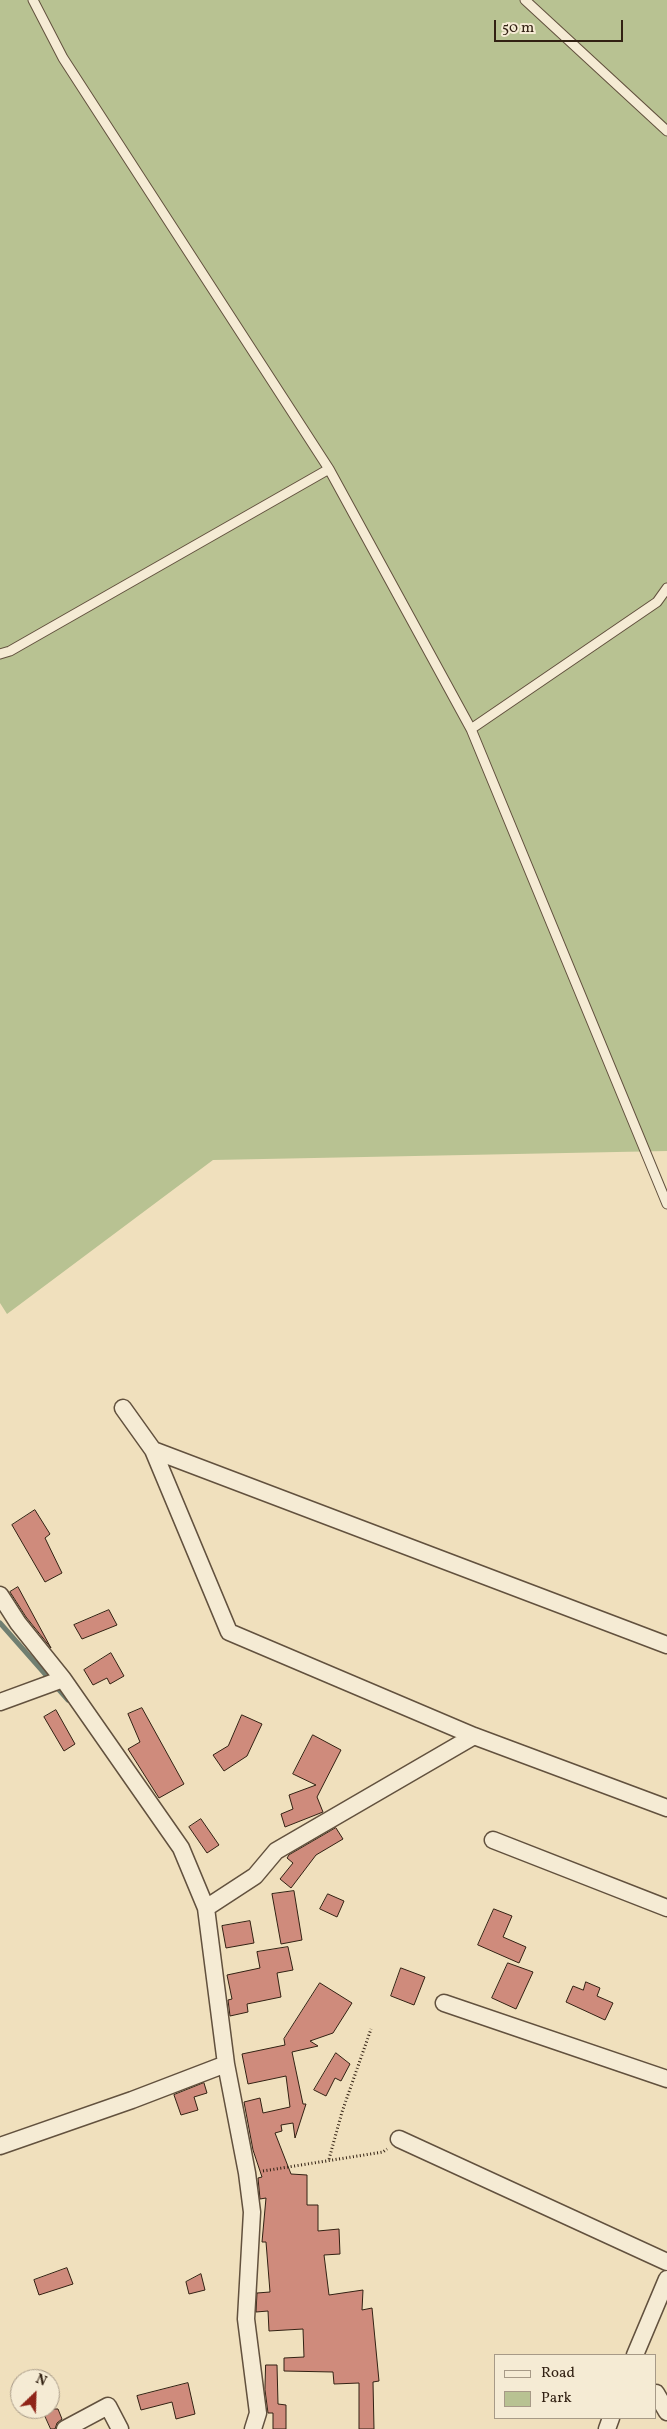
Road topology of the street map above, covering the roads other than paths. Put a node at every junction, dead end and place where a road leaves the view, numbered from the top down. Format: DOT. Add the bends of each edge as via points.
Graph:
graph roads {
  1 [pos="33,0"];
  2 [pos="525,0"];
  3 [pos="667,131"];
  4 [pos="329,469"];
  5 [pos="667,588"];
  6 [pos="0,654"];
  7 [pos="471,729"];
  8 [pos="667,1204"];
  9 [pos="123,1408"];
  10 [pos="153,1450"];
  11 [pos="0,1596"];
  12 [pos="667,1645"];
  13 [pos="63,1679"];
  14 [pos="0,1702"];
  15 [pos="474,1736"];
  16 [pos="667,1808"];
  17 [pos="494,1840"];
  18 [pos="206,1908"];
  19 [pos="667,1908"];
  20 [pos="444,2003"];
  21 [pos="226,2064"];
  22 [pos="667,2079"];
  23 [pos="399,2139"];
  24 [pos="0,2146"];
  25 [pos="667,2262"];
  26 [pos="667,2279"];
  27 [pos="635,2354"];
  28 [pos="657,2395"];
  29 [pos="667,2412"];
  30 [pos="65,2429"];
  31 [pos="120,2429"];
  32 [pos="253,2429"];
  1 -- 4 [label="lane" via="63,58"];
  2 -- 3 [label="lane"];
  4 -- 6 [label="lane"];
  4 -- 7 [label="lane"];
  5 -- 7 [label="lane" via="657,602"];
  7 -- 8 [label="lane"];
  9 -- 10 [label="street"];
  10 -- 12 [label="street"];
  10 -- 15 [label="street" via="229,1632"];
  11 -- 13 [label="street" via="18,1624"];
  13 -- 14 [label="street"];
  13 -- 18 [label="street" via="180,1848"];
  15 -- 16 [label="street"];
  15 -- 18 [label="street" via="276,1851 256,1876"];
  17 -- 19 [label="street"];
  18 -- 21 [label="street"];
  20 -- 22 [label="street"];
  21 -- 24 [label="street"];
  21 -- 32 [label="street" via="248,2173 252,2212 246,2319 258,2413"];
  23 -- 25 [label="street"];
  26 -- 27 [label="street"];
  28 -- 29 [label="street"];
  30 -- 31 [label="street" via="108,2406"];
}
